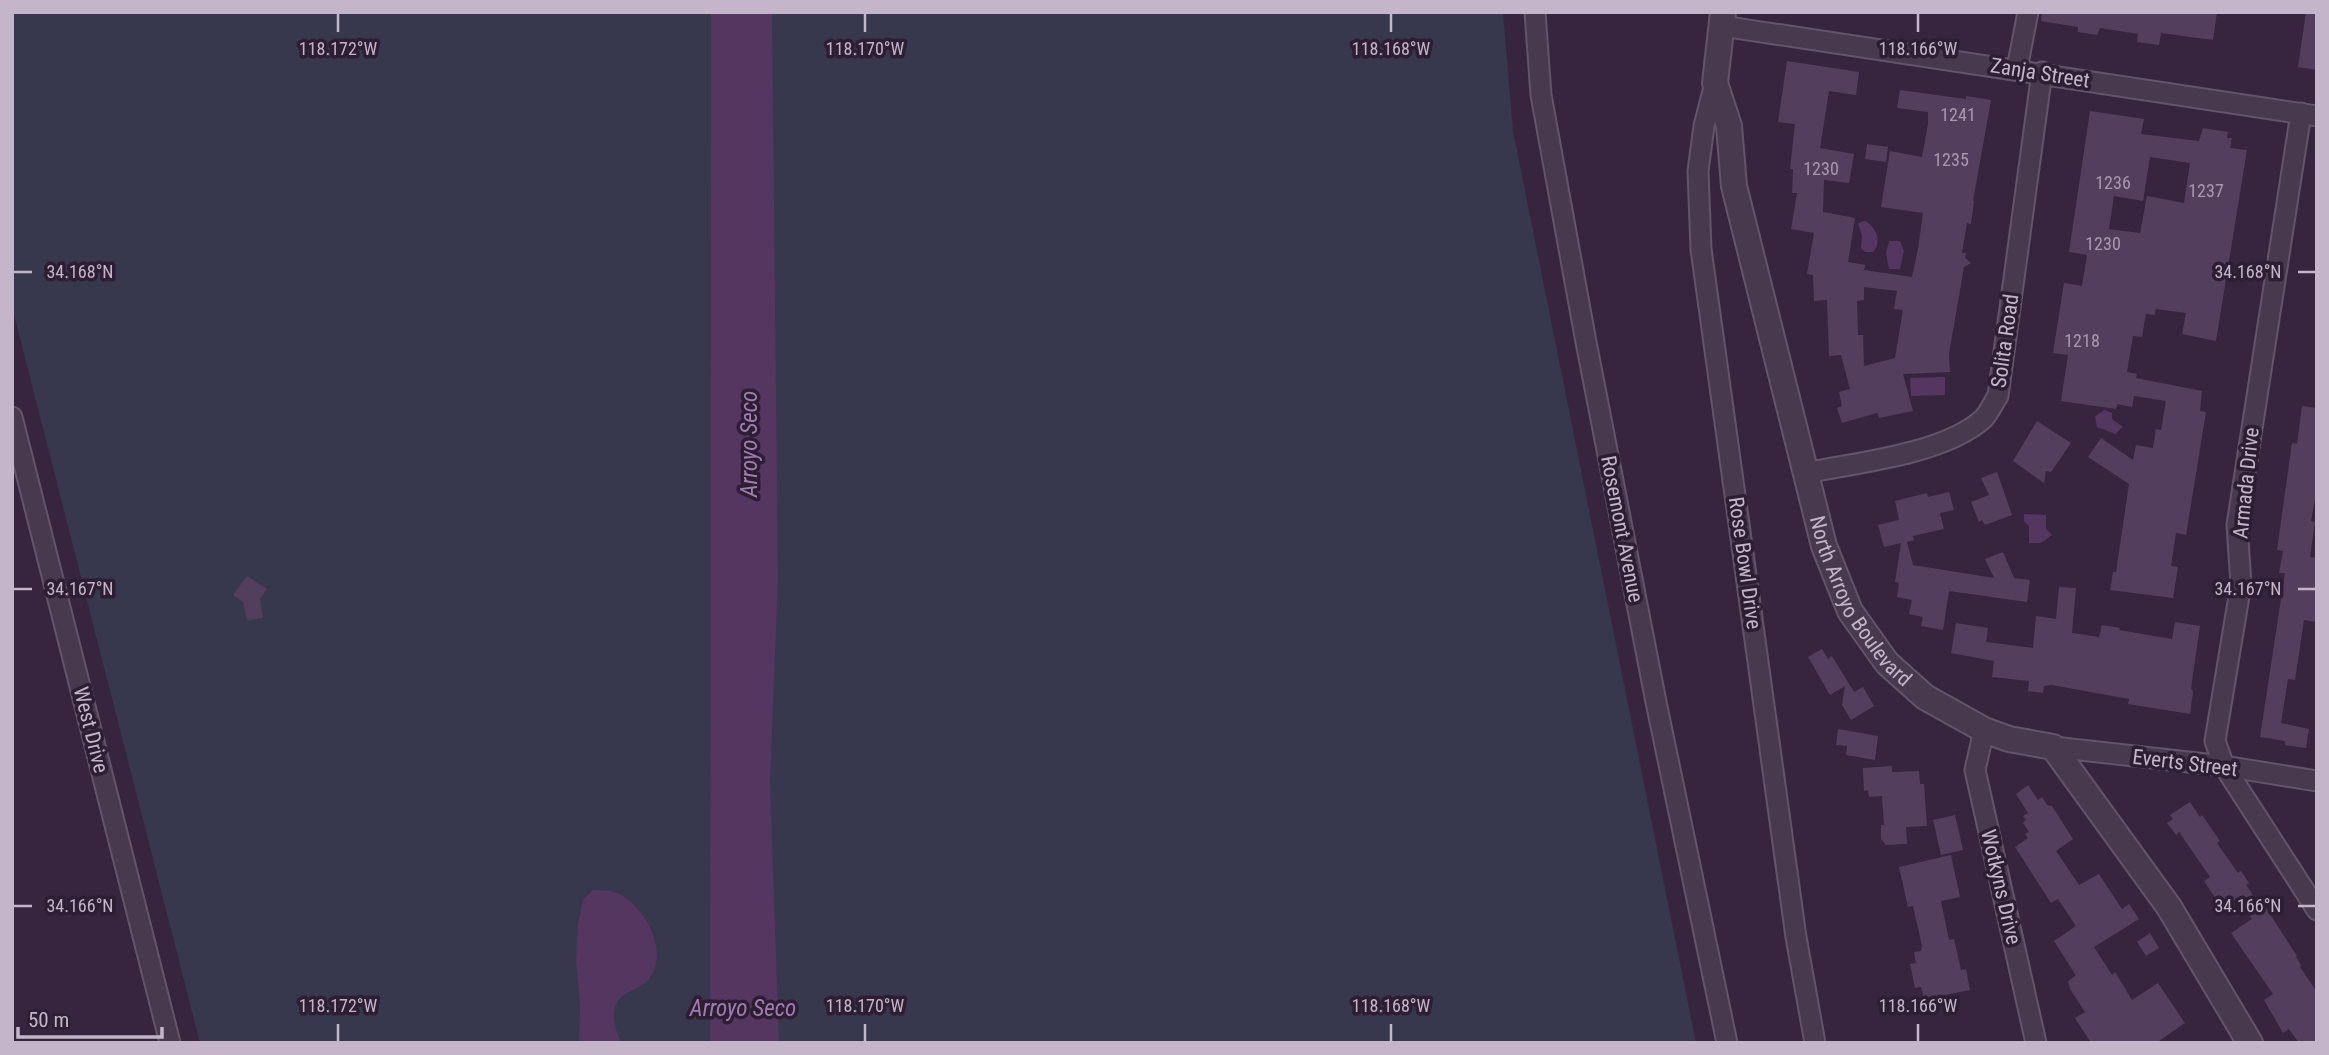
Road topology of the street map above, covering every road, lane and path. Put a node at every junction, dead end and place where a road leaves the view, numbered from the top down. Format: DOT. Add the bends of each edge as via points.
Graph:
graph roads {
  1 [pos="1535,12"];
  2 [pos="2028,12"];
  3 [pos="1723,19"];
  4 [pos="2017,69"];
  5 [pos="2042,72"];
  6 [pos="1715,83"];
  7 [pos="2309,115"];
  8 [pos="12,417"];
  9 [pos="1805,473"];
  10 [pos="1984,730"];
  11 [pos="2053,747"];
  12 [pos="2224,766"];
  13 [pos="2317,781"];
  14 [pos="2317,910"];
  15 [pos="170,1043"];
  16 [pos="1727,1043"];
  17 [pos="1815,1043"];
  18 [pos="2036,1043"];
  19 [pos="2250,1043"];
  1 -- 16 [label="street, Rosemont Avenue" via="1541,95 1583,328"];
  2 -- 4 [label="street"];
  3 -- 4 [label="street, Zanja Street"];
  3 -- 6 [label="street, North Arroyo Boulevard"];
  4 -- 5 [label="street, Zanja Street"];
  5 -- 7 [label="street, Zanja Street"];
  5 -- 9 [label="street, Solita Road" via="1998,396 1984,418 1960,433 1917,450"];
  6 -- 9 [label="street, North Arroyo Boulevard" via="1729,126 1734,186"];
  6 -- 17 [label="street, Rose Bowl Drive" via="1698,171 1702,249 1796,937"];
  7 -- 12 [label="street, Armada Drive" via="2237,525 2241,584 2215,741"];
  8 -- 15 [label="street, West Drive"];
  9 -- 10 [label="street, North Arroyo Boulevard" via="1824,546 1850,611 1887,663 1925,697"];
  10 -- 11 [label="street, North Arroyo Boulevard"];
  10 -- 18 [label="street, Wotkyns Drive" via="1975,770"];
  11 -- 12 [label="street, Everts Street"];
  11 -- 19 [label="street" via="2169,907"];
  12 -- 13 [label="street, Everts Street"];
  12 -- 14 [label="street, Armada Drive"];
}
